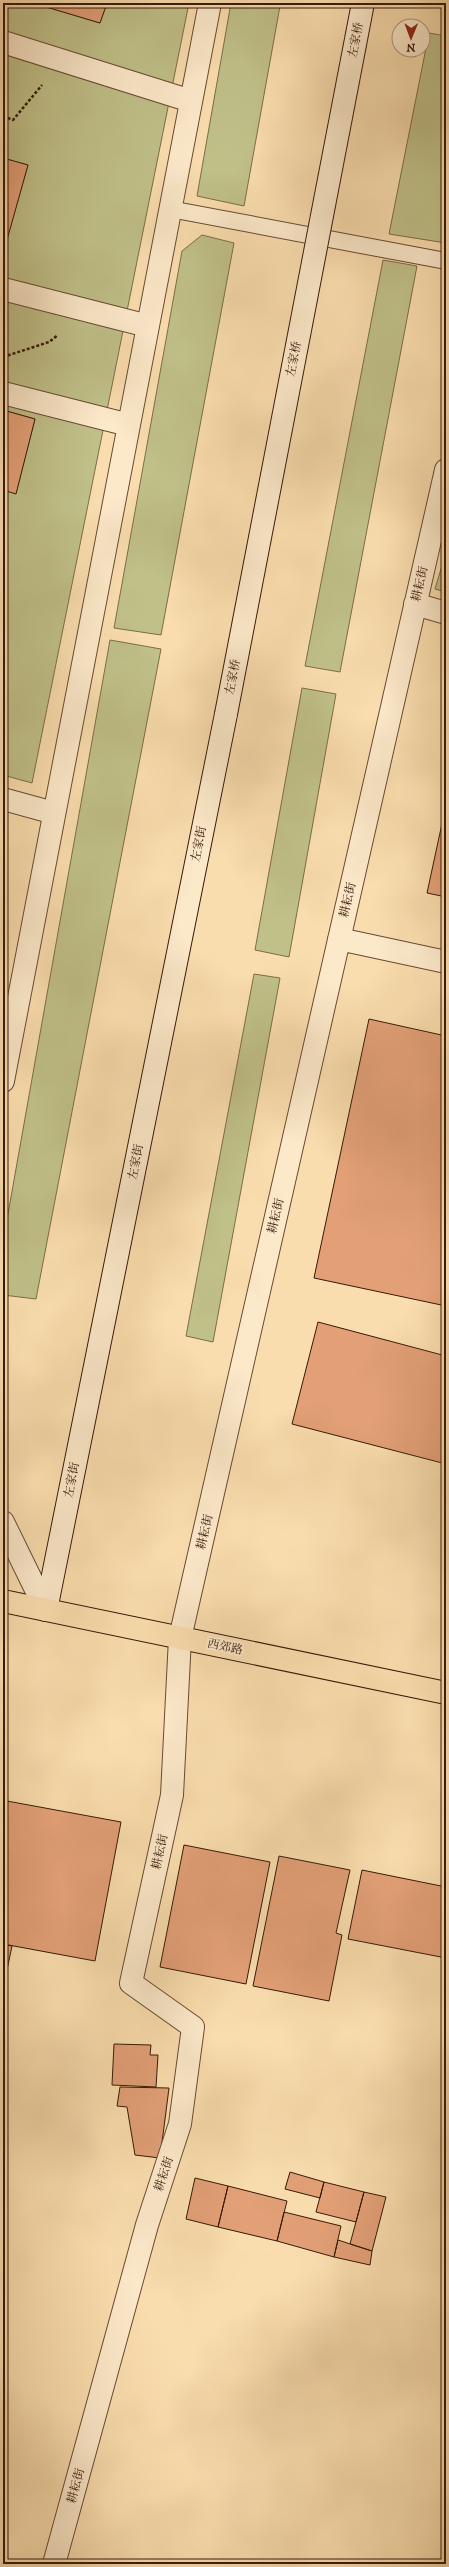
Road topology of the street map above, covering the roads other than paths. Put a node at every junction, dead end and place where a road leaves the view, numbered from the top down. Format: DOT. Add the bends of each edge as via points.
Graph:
graph roads {
  1 [pos="210,3"];
  2 [pos="363,3"];
  3 [pos="3,42"];
  4 [pos="191,101"];
  5 [pos="170,209"];
  6 [pos="446,261"];
  7 [pos="3,288"];
  8 [pos="148,326"];
  9 [pos="3,393"];
  10 [pos="129,425"];
  11 [pos="446,470"];
  12 [pos="415,604"];
  13 [pos="446,613"];
  14 [pos="226,714"];
  15 [pos="3,799"];
  16 [pos="54,813"];
  17 [pos="339,939"];
  18 [pos="446,962"];
  19 [pos="3,1081"];
  20 [pos="3,1522"];
  21 [pos="3,1601"];
  22 [pos="46,1610"];
  23 [pos="180,1638"];
  24 [pos="446,1693"];
  25 [pos="54,2564"];
  1 -- 4 [label="street"];
  2 -- 14 [label="street, 左家桥, bridge"];
  3 -- 4 [label="street"];
  4 -- 5 [label="street"];
  5 -- 6 [label="lane"];
  5 -- 8 [label="street"];
  7 -- 8 [label="street"];
  8 -- 10 [label="street"];
  9 -- 10 [label="street"];
  10 -- 16 [label="street"];
  11 -- 12 [label="street, 耕耘街"];
  12 -- 13 [label="street"];
  12 -- 17 [label="street, 耕耘街"];
  14 -- 22 [label="street, 左家街"];
  15 -- 16 [label="street"];
  16 -- 19 [label="street"];
  17 -- 18 [label="street"];
  17 -- 23 [label="street, 耕耘街"];
  20 -- 22 [label="street"];
  21 -- 22 [label="main road, 西郊路"];
  22 -- 23 [label="main road, 西郊路"];
  23 -- 24 [label="main road, 西郊路"];
  23 -- 25 [label="street, 耕耘街" via="172,1795 132,1983 193,2027 180,2124 147,2225"];
}
